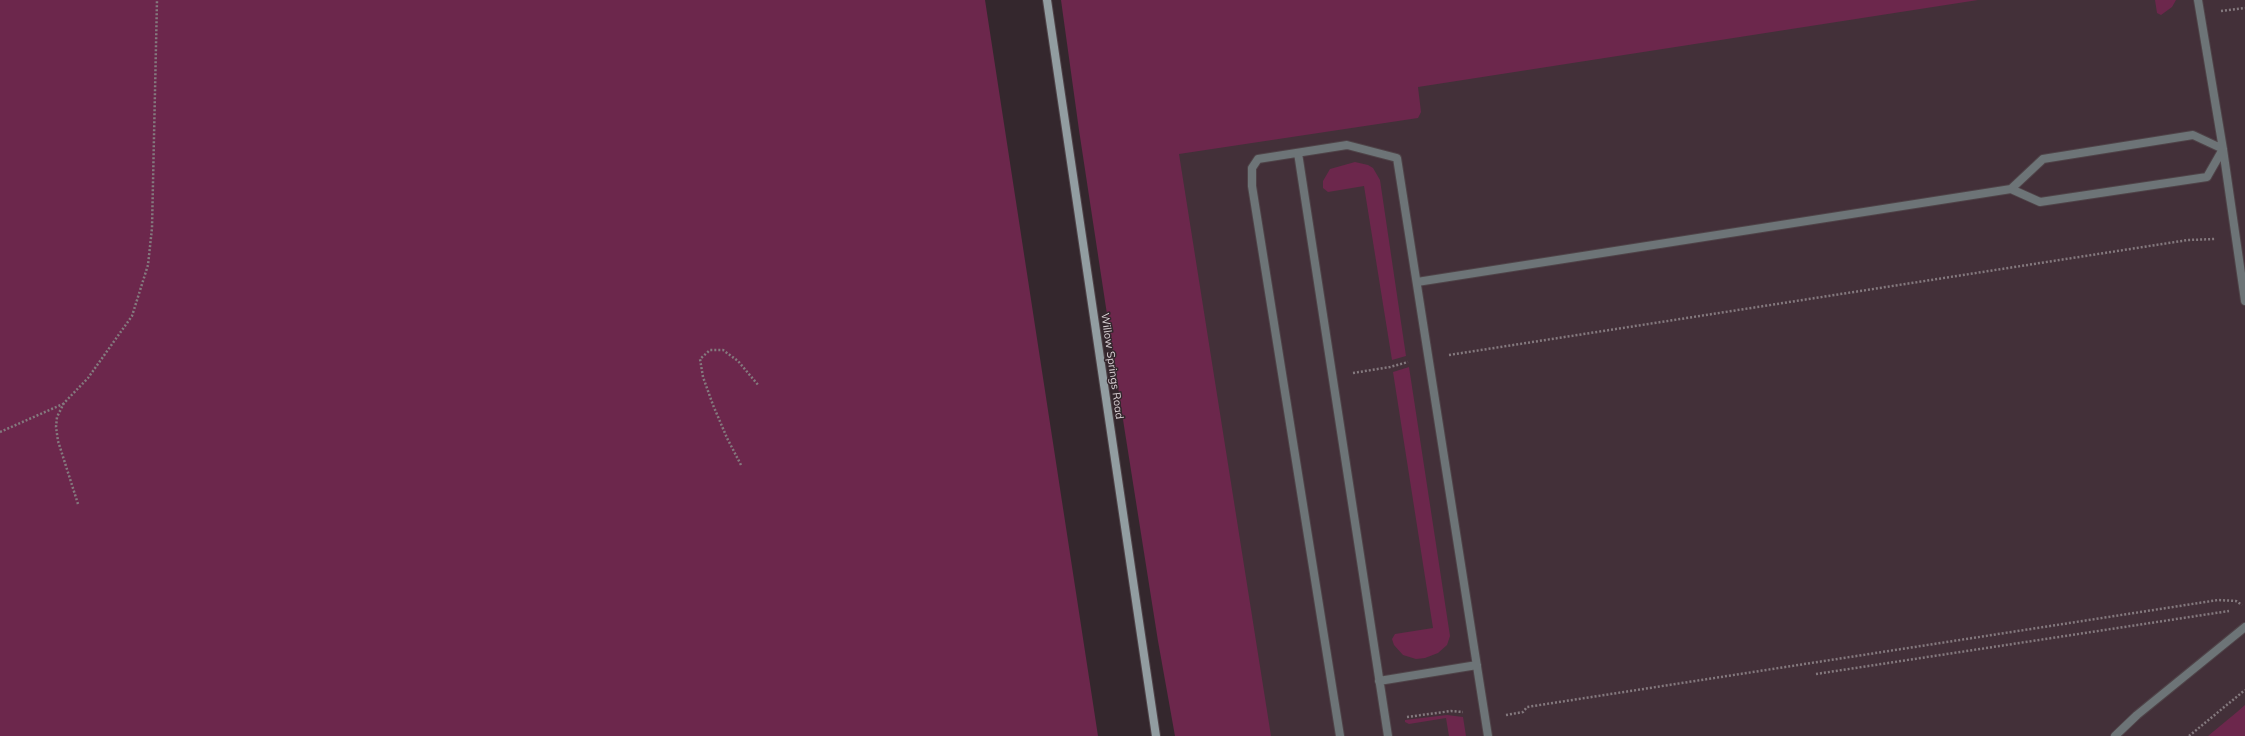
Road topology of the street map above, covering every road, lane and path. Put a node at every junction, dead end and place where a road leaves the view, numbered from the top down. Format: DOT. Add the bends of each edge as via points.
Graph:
graph roads {
  1 [pos="157,0"];
  2 [pos="1046,0"];
  3 [pos="2198,0"];
  4 [pos="2245,8"];
  5 [pos="2219,11"];
  6 [pos="2223,149"];
  7 [pos="1298,153"];
  8 [pos="2011,189"];
  9 [pos="2236,237"];
  10 [pos="1417,282"];
  11 [pos="2245,301"];
  12 [pos="1429,358"];
  13 [pos="1368,371"];
  14 [pos="759,386"];
  15 [pos="64,403"];
  16 [pos="0,432"];
  17 [pos="742,465"];
  18 [pos="78,504"];
  19 [pos="2242,604"];
  20 [pos="2245,606"];
  21 [pos="2245,627"];
  22 [pos="1477,665"];
  23 [pos="1816,674"];
  24 [pos="1379,681"];
  25 [pos="2245,690"];
  26 [pos="1484,714"];
  27 [pos="1405,717"];
  28 [pos="1156,736"];
  29 [pos="1340,736"];
  30 [pos="1388,736"];
  31 [pos="1488,736"];
  32 [pos="2115,736"];
  33 [pos="2189,736"];
  1 -- 15 [label="path" via="152,228 148,265 132,316 88,378"];
  2 -- 28 [label="main road, Willow Springs Road"];
  3 -- 6 [label="lane"];
  4 -- 5 [label="path"];
  6 -- 8 [label="lane" via="2193,135 2043,159"];
  6 -- 8 [label="lane" via="2207,177 2040,202"];
  6 -- 9 [label="lane"];
  7 -- 10 [label="lane" via="1347,145 1397,158"];
  7 -- 24 [label="lane"];
  7 -- 29 [label="lane" via="1258,159 1252,168 1252,186"];
  8 -- 10 [label="lane"];
  9 -- 11 [label="lane"];
  9 -- 12 [label="path" via="2188,240"];
  10 -- 12 [label="lane"];
  12 -- 13 [label="path"];
  12 -- 22 [label="lane"];
  14 -- 17 [label="path" via="738,361 723,350 710,350 700,359 703,377 713,405"];
  15 -- 16 [label="path"];
  15 -- 18 [label="path" via="57,417 56,428 63,460"];
  19 -- 20 [label="path"];
  19 -- 23 [label="path" via="2237,610"];
  19 -- 26 [label="path" via="2218,600 1527,707 1523,712 1502,716"];
  21 -- 32 [label="lane"];
  22 -- 24 [label="lane"];
  22 -- 26 [label="lane"];
  24 -- 30 [label="lane"];
  25 -- 33 [label="path"];
  26 -- 27 [label="path" via="1451,711"];
  26 -- 31 [label="lane"];
}
